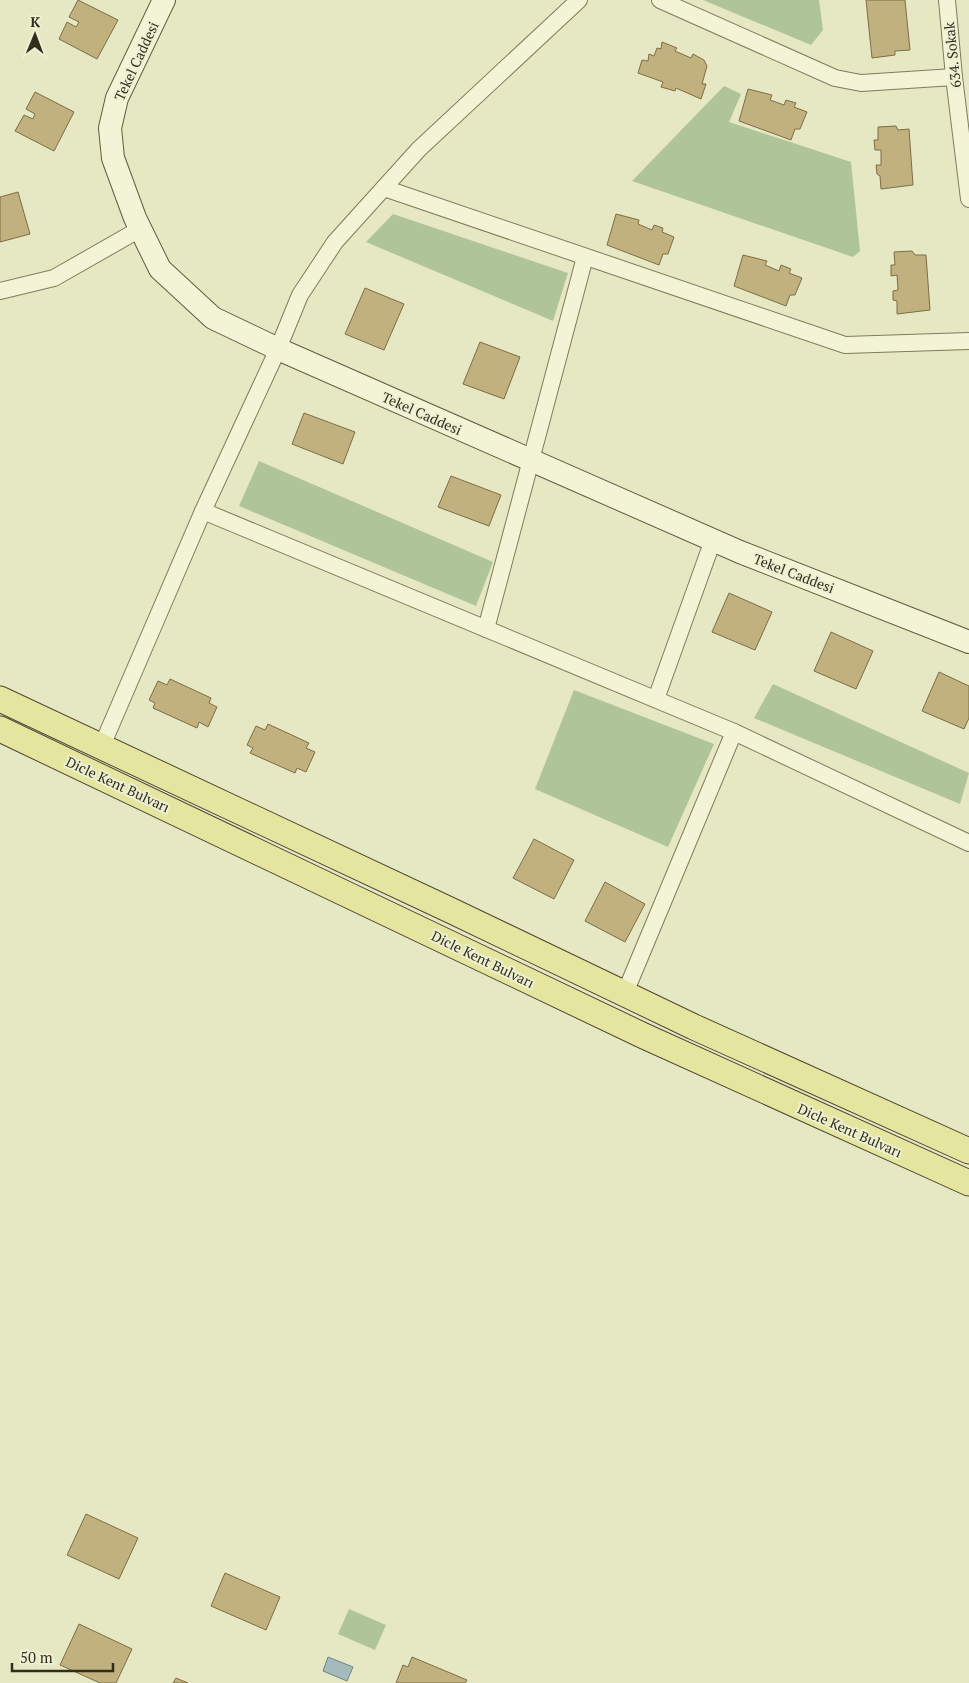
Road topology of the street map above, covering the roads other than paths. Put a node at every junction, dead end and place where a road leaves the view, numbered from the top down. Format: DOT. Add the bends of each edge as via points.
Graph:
graph roads {
  1 [pos="164,0"];
  2 [pos="579,0"];
  3 [pos="660,0"];
  4 [pos="947,0"];
  5 [pos="954,77"];
  6 [pos="384,188"];
  7 [pos="969,199"];
  8 [pos="140,229"];
  9 [pos="585,257"];
  10 [pos="0,291"];
  11 [pos="969,341"];
  12 [pos="278,349"];
  13 [pos="530,461"];
  14 [pos="203,511"];
  15 [pos="713,540"];
  16 [pos="486,629"];
  17 [pos="969,642"];
  18 [pos="0,699"];
  19 [pos="656,699"];
  20 [pos="0,729"];
  21 [pos="734,732"];
  22 [pos="102,748"];
  23 [pos="968,839"];
  24 [pos="625,993"];
  25 [pos="969,1151"];
  26 [pos="969,1184"];
  1 -- 8 [label="street, Tekel Caddesi" via="117,98 110,128 113,158"];
  2 -- 6 [label="street" via="419,149"];
  3 -- 5 [label="street" via="835,78 861,83"];
  4 -- 5 [label="street, 634. Sokak"];
  5 -- 7 [label="street, 634. Sokak"];
  6 -- 9 [label="street"];
  6 -- 12 [label="street" via="335,242 304,288"];
  8 -- 10 [label="street" via="54,278"];
  8 -- 12 [label="street, Tekel Caddesi" via="160,269 213,318"];
  9 -- 11 [label="street" via="845,345"];
  9 -- 13 [label="street"];
  12 -- 13 [label="street, Tekel Caddesi"];
  12 -- 14 [label="street"];
  13 -- 15 [label="street, Tekel Caddesi"];
  13 -- 16 [label="street"];
  14 -- 16 [label="street"];
  14 -- 22 [label="street"];
  15 -- 17 [label="street, Tekel Caddesi"];
  15 -- 19 [label="street"];
  16 -- 19 [label="street"];
  18 -- 22 [label="main road, Dicle Kent Bulvarı"];
  19 -- 21 [label="street"];
  20 -- 26 [label="main road, Dicle Kent Bulvarı" via="644,1036"];
  21 -- 23 [label="street"];
  21 -- 24 [label="street"];
  22 -- 24 [label="main road, Dicle Kent Bulvarı"];
  24 -- 25 [label="main road, Dicle Kent Bulvarı"];
}
